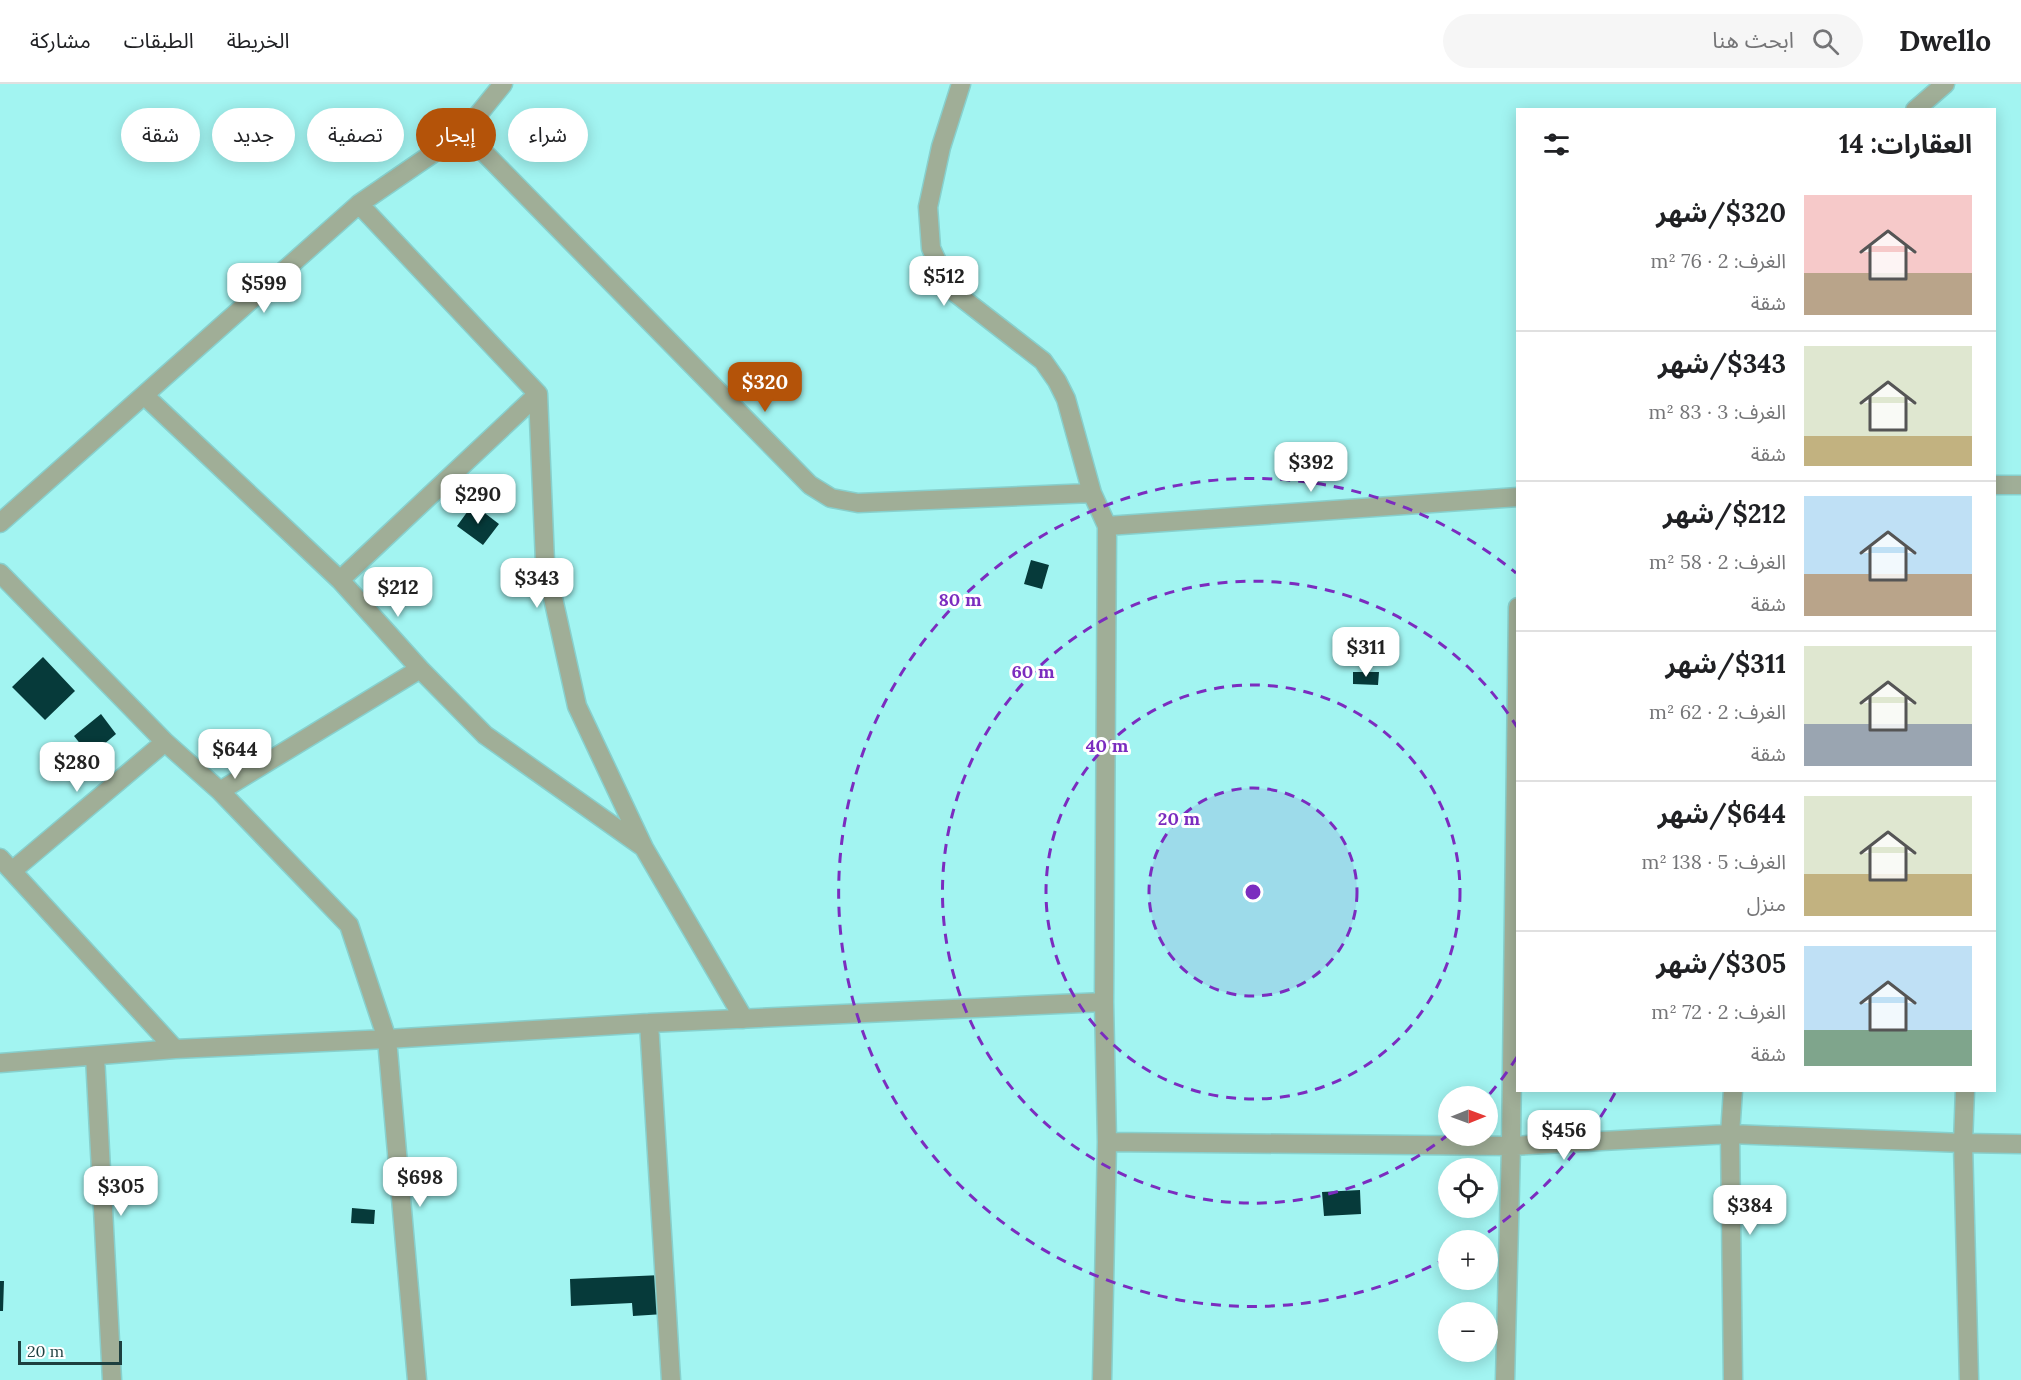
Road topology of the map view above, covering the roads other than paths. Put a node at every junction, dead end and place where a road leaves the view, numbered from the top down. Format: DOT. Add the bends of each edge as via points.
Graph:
graph roads {
  1 [pos="503,84"];
  2 [pos="961,84"];
  3 [pos="1946,84"];
  4 [pos="484,108"];
  5 [pos="1917,108"];
  6 [pos="420,162"];
  7 [pos="493,162"];
  8 [pos="359,204"];
  9 [pos="538,394"];
  10 [pos="145,396"];
  11 [pos="2021,484"];
  12 [pos="1996,485"];
  13 [pos="1092,493"];
  14 [pos="1516,497"];
  15 [pos="0,523"];
  16 [pos="1107,526"];
  17 [pos="0,573"];
  18 [pos="340,580"];
  19 [pos="420,669"];
  20 [pos="165,742"];
  21 [pos="1516,761"];
  22 [pos="220,791"];
  23 [pos="644,848"];
  24 [pos="6,865"];
  25 [pos="1104,1002"];
  26 [pos="744,1018"];
  27 [pos="648,1023"];
  28 [pos="387,1039"];
  29 [pos="175,1049"];
  30 [pos="95,1056"];
  31 [pos="0,1063"];
  32 [pos="1732,1092"];
  33 [pos="1965,1092"];
  34 [pos="1730,1134"];
  35 [pos="1107,1142"];
  36 [pos="1963,1143"];
  37 [pos="2021,1144"];
  38 [pos="1511,1146"];
  39 [pos="112,1380"];
  40 [pos="417,1380"];
  41 [pos="672,1380"];
  42 [pos="1102,1380"];
  43 [pos="1505,1380"];
  44 [pos="1733,1380"];
  45 [pos="1969,1380"];
  1 -- 4 [label="street"];
  2 -- 13 [label="street" via="928,207 931,248 948,288 1043,362 1057,381 1066,399"];
  3 -- 5 [label="street"];
  6 -- 8 [label="street"];
  7 -- 13 [label="street" via="810,484 831,498 858,503"];
  8 -- 9 [label="street"];
  8 -- 10 [label="street"];
  9 -- 18 [label="street"];
  9 -- 23 [label="street" via="545,562 577,706"];
  10 -- 15 [label="street"];
  10 -- 18 [label="street"];
  11 -- 12 [label="street"];
  13 -- 16 [label="street"];
  14 -- 16 [label="street"];
  16 -- 25 [label="street"];
  17 -- 20 [label="street"];
  18 -- 19 [label="street"];
  19 -- 22 [label="street"];
  19 -- 23 [label="street" via="485,735"];
  20 -- 22 [label="street"];
  20 -- 24 [label="street"];
  21 -- 38 [label="street"];
  22 -- 28 [label="street" via="349,926"];
  23 -- 26 [label="street"];
  24 -- 29 [label="street"];
  25 -- 26 [label="street"];
  25 -- 35 [label="street"];
  26 -- 27 [label="street"];
  27 -- 28 [label="street"];
  27 -- 41 [label="street"];
  28 -- 29 [label="street"];
  28 -- 40 [label="street"];
  29 -- 30 [label="street"];
  30 -- 31 [label="street"];
  30 -- 39 [label="street"];
  32 -- 34 [label="street"];
  33 -- 36 [label="street"];
  34 -- 36 [label="street"];
  34 -- 38 [label="street"];
  34 -- 44 [label="street"];
  35 -- 38 [label="street"];
  35 -- 42 [label="street"];
  36 -- 37 [label="street"];
  36 -- 45 [label="street"];
  38 -- 43 [label="street"];
}
